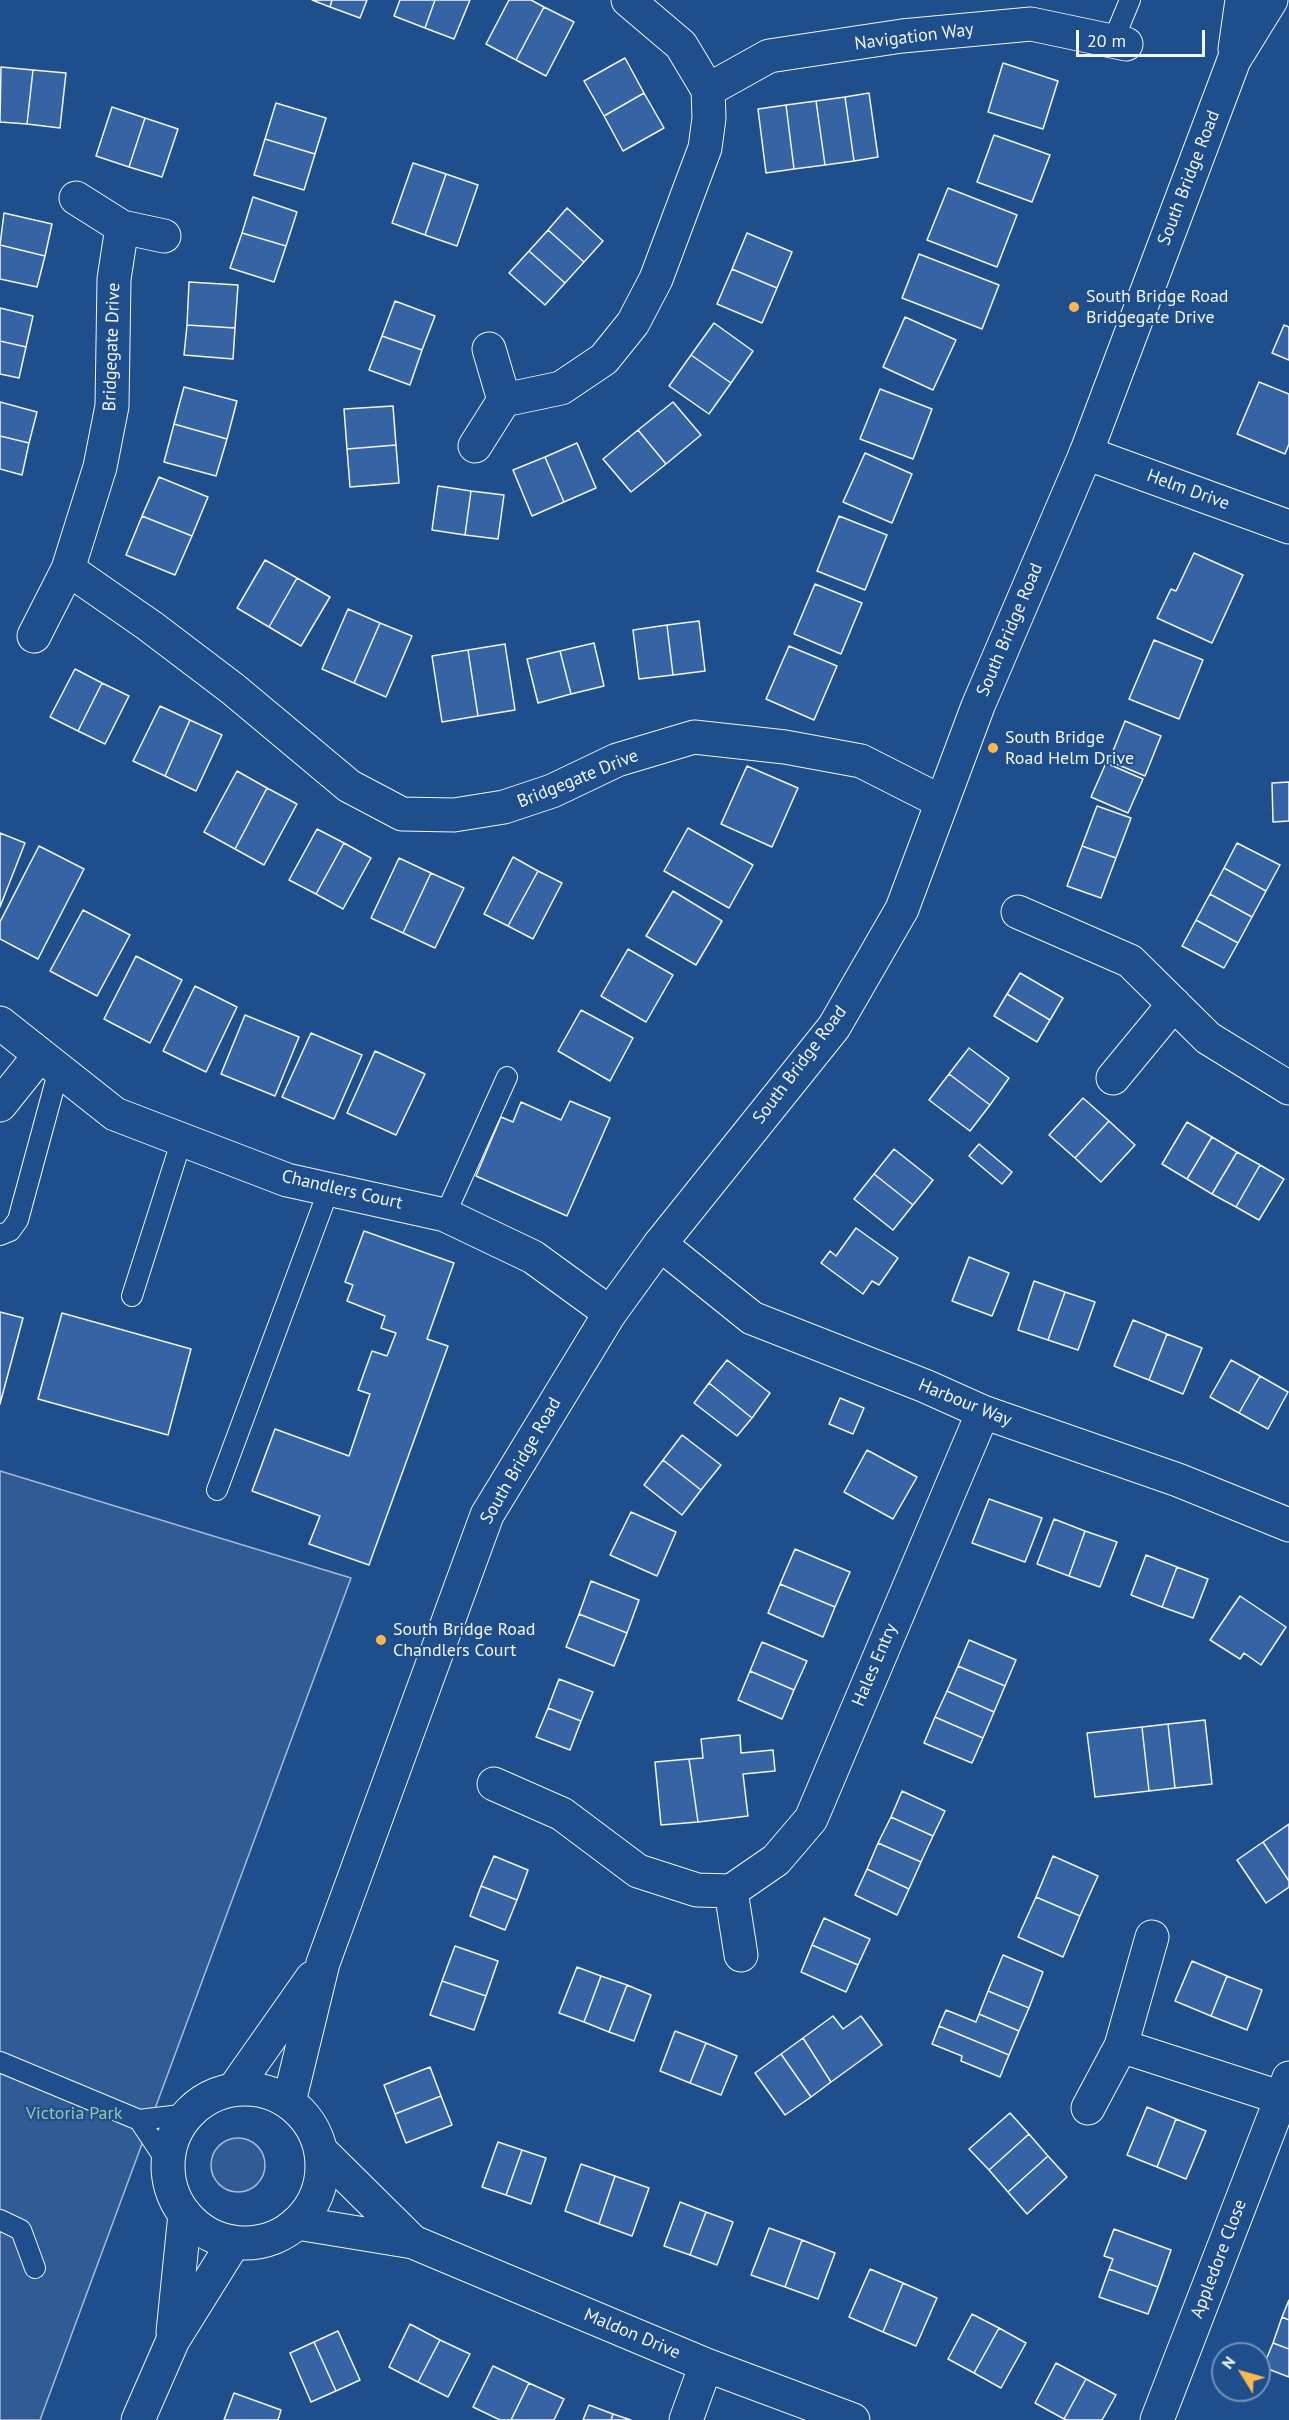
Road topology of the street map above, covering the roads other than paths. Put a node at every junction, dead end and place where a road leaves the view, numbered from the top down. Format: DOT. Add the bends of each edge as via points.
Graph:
graph roads {
  1 [pos="628,0"];
  2 [pos="1130,0"];
  3 [pos="1242,0"];
  4 [pos="1271,0"];
  5 [pos="1120,42"];
  6 [pos="1234,60"];
  7 [pos="708,90"];
  8 [pos="76,198"];
  9 [pos="122,227"];
  10 [pos="164,236"];
  11 [pos="489,349"];
  12 [pos="504,399"];
  13 [pos="475,446"];
  14 [pos="1086,453"];
  15 [pos="1289,527"];
  16 [pos="68,569"];
  17 [pos="34,636"];
  18 [pos="940,801"];
  19 [pos="1018,912"];
  20 [pos="1173,1004"];
  21 [pos="0,1023"];
  22 [pos="50,1062"];
  23 [pos="507,1077"];
  24 [pos="1113,1078"];
  25 [pos="1289,1088"];
  26 [pos="0,1105"];
  27 [pos="182,1139"];
  28 [pos="329,1189"];
  29 [pos="445,1215"];
  30 [pos="0,1235"];
  31 [pos="660,1244"];
  32 [pos="132,1296"];
  33 [pos="610,1313"];
  34 [pos="983,1413"];
  35 [pos="217,1490"];
  36 [pos="1289,1526"];
  37 [pos="494,1784"];
  38 [pos="731,1891"];
  39 [pos="1152,1937"];
  40 [pos="741,1955"];
  41 [pos="323,1963"];
  42 [pos="1122,2046"];
  43 [pos="0,2062"];
  44 [pos="1285,2088"];
  45 [pos="234,2089"];
  46 [pos="289,2102"];
  47 [pos="1088,2108"];
  48 [pos="189,2114"];
  49 [pos="139,2120"];
  50 [pos="321,2151"];
  51 [pos="169,2165"];
  52 [pos="185,2214"];
  53 [pos="0,2220"];
  54 [pos="297,2223"];
  55 [pos="234,2242"];
  56 [pos="413,2242"];
  57 [pos="35,2268"];
  58 [pos="173,2340"];
  59 [pos="706,2365"];
  60 [pos="138,2420"];
  61 [pos="686,2420"];
  62 [pos="853,2420"];
  63 [pos="1157,2420"];
  1 -- 7 [label="street" via="681,45"];
  2 -- 5 [label="lane"];
  3 -- 6 [label="street, South Bridge Road"];
  4 -- 6 [label="street, South Bridge Road"];
  5 -- 7 [label="street, Navigation Way" via="1031,24 902,36 769,56"];
  6 -- 14 [label="street, South Bridge Road"];
  7 -- 12 [label="street" via="705,148 656,279 633,323 604,359 561,388"];
  8 -- 9 [label="street"];
  9 -- 10 [label="street"];
  9 -- 16 [label="street, Bridgegate Drive" via="114,279 112,406 100,467"];
  11 -- 12 [label="street"];
  12 -- 13 [label="street"];
  14 -- 15 [label="street, Helm Drive"];
  14 -- 18 [label="street, South Bridge Road"];
  16 -- 17 [label="street, Bridgegate Drive"];
  16 -- 18 [label="street, Bridgegate Drive" via="233,689 349,786 402,814 454,815 504,807 552,791 617,760 694,737 785,747 861,761"];
  18 -- 31 [label="street, South Bridge Road" via="902,909 834,1027"];
  19 -- 20 [label="street" via="1130,961"];
  20 -- 24 [label="street"];
  20 -- 25 [label="street" via="1208,1038"];
  21 -- 22 [label="street, Chandlers Court"];
  22 -- 26 [label="street"];
  22 -- 27 [label="street, Chandlers Court" via="115,1114"];
  22 -- 30 [label="lane" via="18,1220 10,1231"];
  23 -- 29 [label="lane"];
  27 -- 28 [label="street, Chandlers Court" via="287,1180"];
  27 -- 32 [label="lane"];
  28 -- 29 [label="street, Chandlers Court"];
  28 -- 35 [label="lane"];
  29 -- 33 [label="street, Chandlers Court" via="533,1257"];
  31 -- 33 [label="street, South Bridge Road"];
  31 -- 34 [label="street, Harbour Way" via="752,1318"];
  33 -- 41 [label="street, South Bridge Road" via="487,1515"];
  34 -- 36 [label="street, Harbour Way" via="1178,1480"];
  34 -- 38 [label="street, Hales Entry" via="811,1819 776,1860"];
  37 -- 38 [label="street" via="562,1815 638,1871 698,1890"];
  38 -- 40 [label="street"];
  39 -- 42 [label="street"];
  41 -- 45 [label="street, South Bridge Road"];
  41 -- 46 [label="street, South Bridge Road"];
  42 -- 44 [label="street, Appledore Close"];
  42 -- 47 [label="street"];
  43 -- 49 [label="lane"];
  44 -- 63 [label="street, Appledore Close"];
  45 -- 46 [label="street" via="262,2091"];
  45 -- 48 [label="street" via="209,2097"];
  46 -- 50 [label="street" via="309,2124"];
  48 -- 49 [label="lane"];
  48 -- 51 [label="street" via="174,2136"];
  49 -- 51 [label="lane"];
  50 -- 54 [label="street" via="322,2177 313,2202"];
  50 -- 56 [label="street, Maldon Drive"];
  51 -- 52 [label="street" via="174,2196"];
  52 -- 55 [label="street" via="215,2237"];
  52 -- 58 [label="street"];
  53 -- 57 [label="lane" via="21,2230"];
  54 -- 55 [label="street" via="256,2242"];
  54 -- 56 [label="street, Maldon Drive"];
  55 -- 58 [label="street"];
  56 -- 59 [label="street, Maldon Drive"];
  58 -- 60 [label="street"];
  59 -- 61 [label="street"];
  59 -- 62 [label="street, Maldon Drive"];
}
